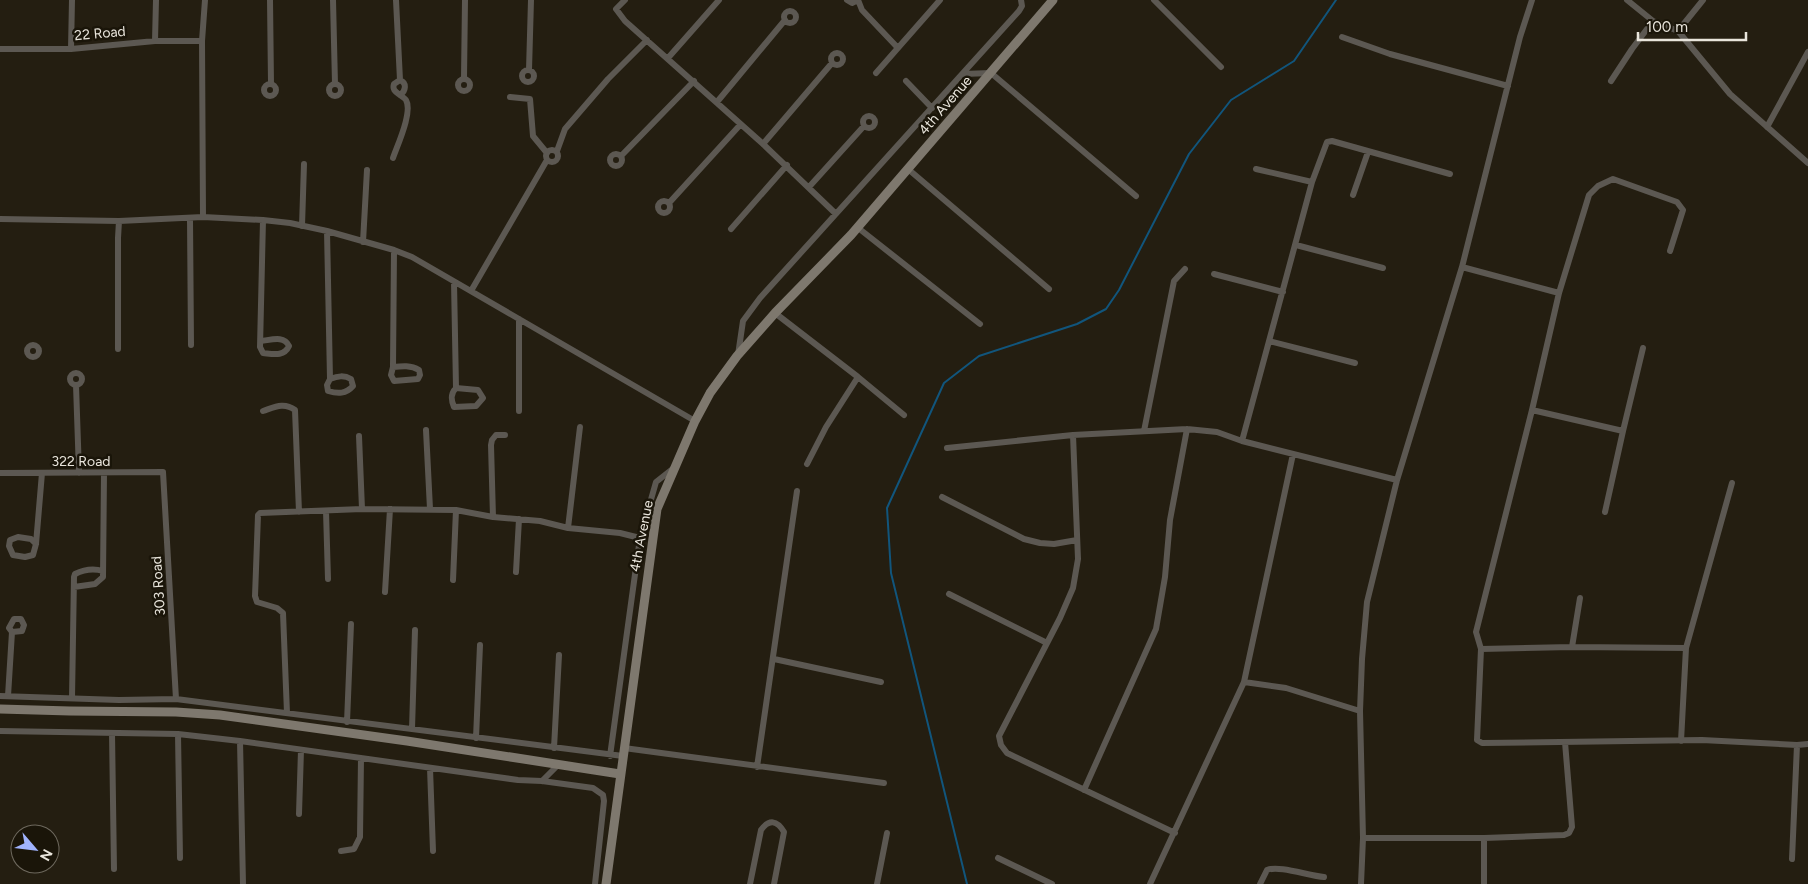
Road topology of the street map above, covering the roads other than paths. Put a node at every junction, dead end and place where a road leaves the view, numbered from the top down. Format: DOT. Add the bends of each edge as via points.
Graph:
graph roads {
  1 [pos="72,0"];
  2 [pos="156,0"];
  3 [pos="205,0"];
  4 [pos="270,0"];
  5 [pos="333,0"];
  6 [pos="396,0"];
  7 [pos="465,0"];
  8 [pos="530,0"];
  9 [pos="625,0"];
  10 [pos="718,0"];
  11 [pos="847,0"];
  12 [pos="858,0"];
  13 [pos="940,0"];
  14 [pos="1021,0"];
  15 [pos="1053,0"];
  16 [pos="1154,0"];
  17 [pos="1532,0"];
  18 [pos="1627,0"];
  19 [pos="1703,0"];
  20 [pos="1043,4"];
  21 [pos="785,20"];
  22 [pos="1654,21"];
  23 [pos="1678,31"];
  24 [pos="1342,37"];
  25 [pos="647,40"];
  26 [pos="155,41"];
  27 [pos="202,41"];
  28 [pos="898,48"];
  29 [pos="0,49"];
  30 [pos="71,49"];
  31 [pos="1808,52"];
  32 [pos="668,58"];
  33 [pos="832,63"];
  34 [pos="1221,67"];
  35 [pos="529,70"];
  36 [pos="876,73"];
  37 [pos="990,73"];
  38 [pos="963,74"];
  39 [pos="464,78"];
  40 [pos="694,80"];
  41 [pos="906,81"];
  42 [pos="1611,81"];
  43 [pos="271,83"];
  44 [pos="336,84"];
  45 [pos="1508,86"];
  46 [pos="510,97"];
  47 [pos="717,102"];
  48 [pos="932,108"];
  49 [pos="740,125"];
  50 [pos="864,126"];
  51 [pos="1767,127"];
  52 [pos="763,144"];
  53 [pos="557,151"];
  54 [pos="1368,152"];
  55 [pos="547,156"];
  56 [pos="620,156"];
  57 [pos="393,158"];
  58 [pos="1808,163"];
  59 [pos="304,164"];
  60 [pos="786,165"];
  61 [pos="908,169"];
  62 [pos="1256,169"];
  63 [pos="367,170"];
  64 [pos="1450,174"];
  65 [pos="1312,182"];
  66 [pos="809,187"];
  67 [pos="1353,195"];
  68 [pos="1136,196"];
  69 [pos="668,203"];
  70 [pos="836,214"];
  71 [pos="203,217"];
  72 [pos="0,219"];
  73 [pos="190,219"];
  74 [pos="263,220"];
  75 [pos="119,221"];
  76 [pos="302,226"];
  77 [pos="857,228"];
  78 [pos="730,229"];
  79 [pos="327,231"];
  80 [pos="363,242"];
  81 [pos="1296,245"];
  82 [pos="394,250"];
  83 [pos="1670,250"];
  84 [pos="1462,267"];
  85 [pos="1383,268"];
  86 [pos="1185,269"];
  87 [pos="1214,274"];
  88 [pos="454,282"];
  89 [pos="1049,289"];
  90 [pos="471,291"];
  91 [pos="1283,292"];
  92 [pos="1559,293"];
  93 [pos="775,313"];
  94 [pos="519,319"];
  95 [pos="980,324"];
  96 [pos="261,341"];
  97 [pos="1270,341"];
  98 [pos="191,344"];
  99 [pos="1643,348"];
  100 [pos="118,349"];
  101 [pos="738,356"];
  102 [pos="1355,363"];
  103 [pos="393,367"];
  104 [pos="858,377"];
  105 [pos="330,379"];
  106 [pos="76,385"];
  107 [pos="456,388"];
  108 [pos="519,410"];
  109 [pos="1532,410"];
  110 [pos="263,411"];
  111 [pos="904,415"];
  112 [pos="695,421"];
  113 [pos="580,428"];
  114 [pos="1186,429"];
  115 [pos="426,430"];
  116 [pos="1144,431"];
  117 [pos="1623,431"];
  118 [pos="505,434"];
  119 [pos="1073,435"];
  120 [pos="359,436"];
  121 [pos="1242,441"];
  122 [pos="948,448"];
  123 [pos="1293,454"];
  124 [pos="807,464"];
  125 [pos="676,466"];
  126 [pos="163,472"];
  127 [pos="0,473"];
  128 [pos="42,473"];
  129 [pos="79,474"];
  130 [pos="104,474"];
  131 [pos="1397,480"];
  132 [pos="1732,483"];
  133 [pos="797,491"];
  134 [pos="942,497"];
  135 [pos="362,509"];
  136 [pos="390,509"];
  137 [pos="430,509"];
  138 [pos="456,510"];
  139 [pos="326,511"];
  140 [pos="299,512"];
  141 [pos="1604,512"];
  142 [pos="493,517"];
  143 [pos="519,519"];
  144 [pos="568,528"];
  145 [pos="640,538"];
  146 [pos="1077,540"];
  147 [pos="36,544"];
  148 [pos="103,571"];
  149 [pos="516,572"];
  150 [pos="328,578"];
  151 [pos="453,580"];
  152 [pos="74,587"];
  153 [pos="385,592"];
  154 [pos="949,594"];
  155 [pos="1580,598"];
  156 [pos="351,624"];
  157 [pos="415,630"];
  158 [pos="12,632"];
  159 [pos="1047,643"];
  160 [pos="480,645"];
  161 [pos="1572,647"];
  162 [pos="1686,648"];
  163 [pos="1481,649"];
  164 [pos="559,655"];
  165 [pos="774,659"];
  166 [pos="881,682"];
  167 [pos="1244,682"];
  168 [pos="0,696"];
  169 [pos="8,696"];
  170 [pos="72,698"];
  171 [pos="176,699"];
  172 [pos="0,709"];
  173 [pos="1360,711"];
  174 [pos="287,713"];
  175 [pos="347,722"];
  176 [pos="412,729"];
  177 [pos="0,731"];
  178 [pos="112,733"];
  179 [pos="178,734"];
  180 [pos="476,738"];
  181 [pos="240,741"];
  182 [pos="1681,741"];
  183 [pos="1565,742"];
  184 [pos="1808,744"];
  185 [pos="1797,745"];
  186 [pos="554,748"];
  187 [pos="301,750"];
  188 [pos="624,752"];
  189 [pos="610,756"];
  190 [pos="361,758"];
  191 [pos="558,765"];
  192 [pos="757,767"];
  193 [pos="430,768"];
  194 [pos="620,774"];
  195 [pos="542,781"];
  196 [pos="884,783"];
  197 [pos="1084,790"];
  198 [pos="299,814"];
  199 [pos="887,832"];
  200 [pos="1175,833"];
  201 [pos="1363,838"];
  202 [pos="1484,838"];
  203 [pos="342,851"];
  204 [pos="433,851"];
  205 [pos="180,858"];
  206 [pos="998,858"];
  207 [pos="1792,859"];
  208 [pos="114,869"];
  209 [pos="1324,876"];
  210 [pos="243,884"];
  211 [pos="595,884"];
  212 [pos="606,884"];
  213 [pos="750,884"];
  214 [pos="774,884"];
  215 [pos="877,884"];
  216 [pos="1052,884"];
  217 [pos="1150,884"];
  218 [pos="1260,884"];
  219 [pos="1361,884"];
  220 [pos="1484,884"];
  1 -- 30 [label="street"];
  2 -- 26 [label="street"];
  3 -- 27 [label="street"];
  4 -- 43 [label="street"];
  5 -- 44 [label="street"];
  6 -- 57 [label="street" via="400,80 405,86 400,95 407,103 406,122"];
  7 -- 39 [label="street"];
  8 -- 35 [label="street"];
  9 -- 25 [label="street" via="616,9"];
  10 -- 32 [label="street"];
  11 -- 12 [label="street" via="852,3"];
  12 -- 28 [label="street" via="862,10"];
  13 -- 28 [label="street"];
  14 -- 38 [label="street" via="1019,11"];
  15 -- 20 [label="main road, 4th Avenue"];
  16 -- 34 [label="street"];
  17 -- 45 [label="street"];
  18 -- 22 [label="street"];
  19 -- 23 [label="street"];
  20 -- 37 [label="main road, 4th Avenue"];
  21 -- 47 [label="street"];
  22 -- 23 [label="street"];
  22 -- 42 [label="street"];
  23 -- 51 [label="street" via="1730,94"];
  24 -- 45 [label="street" via="1390,54"];
  25 -- 32 [label="street"];
  25 -- 53 [label="street" via="564,129"];
  26 -- 27 [label="street, 22 Road"];
  26 -- 30 [label="street, 22 Road"];
  27 -- 71 [label="street"];
  28 -- 36 [label="street"];
  29 -- 30 [label="street, 22 Road"];
  31 -- 51 [label="street"];
  32 -- 40 [label="street"];
  33 -- 52 [label="street"];
  37 -- 38 [label="street"];
  37 -- 61 [label="main road, 4th Avenue"];
  37 -- 68 [label="street"];
  38 -- 48 [label="street"];
  40 -- 47 [label="street"];
  40 -- 56 [label="street"];
  41 -- 48 [label="street"];
  45 -- 84 [label="street"];
  46 -- 55 [label="street" via="530,99 533,136"];
  47 -- 49 [label="street"];
  48 -- 70 [label="street"];
  49 -- 52 [label="street"];
  49 -- 69 [label="street"];
  50 -- 66 [label="street"];
  51 -- 58 [label="street"];
  52 -- 60 [label="street"];
  53 -- 55 [label="street" via="553,150"];
  53 -- 55 [label="street" via="555,162 550,162"];
  54 -- 64 [label="street"];
  54 -- 65 [label="street" via="1328,142"];
  54 -- 67 [label="street"];
  55 -- 90 [label="street"];
  59 -- 76 [label="street"];
  60 -- 66 [label="street"];
  60 -- 78 [label="street"];
  61 -- 77 [label="main road, 4th Avenue"];
  61 -- 89 [label="street"];
  62 -- 65 [label="street"];
  63 -- 80 [label="street"];
  65 -- 81 [label="street"];
  66 -- 70 [label="street"];
  70 -- 101 [label="street" via="750,310 742,326"];
  71 -- 73 [label="street"];
  71 -- 74 [label="street"];
  72 -- 75 [label="street"];
  73 -- 75 [label="street"];
  73 -- 98 [label="street"];
  74 -- 76 [label="street"];
  74 -- 96 [label="street"];
  75 -- 100 [label="street"];
  76 -- 79 [label="street"];
  77 -- 93 [label="main road, 4th Avenue"];
  77 -- 95 [label="street"];
  79 -- 80 [label="street"];
  79 -- 105 [label="street"];
  80 -- 82 [label="street"];
  81 -- 85 [label="street"];
  81 -- 91 [label="street"];
  82 -- 88 [label="street"];
  82 -- 103 [label="street"];
  83 -- 92 [label="street" via="1681,206 1613,180 1598,186 1589,195"];
  84 -- 92 [label="street"];
  84 -- 131 [label="street"];
  86 -- 116 [label="street" via="1174,281"];
  87 -- 91 [label="street"];
  88 -- 90 [label="street"];
  88 -- 107 [label="street"];
  90 -- 94 [label="street"];
  91 -- 97 [label="street"];
  92 -- 109 [label="street"];
  93 -- 101 [label="main road, 4th Avenue"];
  93 -- 104 [label="street"];
  94 -- 108 [label="street"];
  94 -- 112 [label="street"];
  97 -- 102 [label="street"];
  97 -- 121 [label="street"];
  99 -- 117 [label="street"];
  101 -- 112 [label="main road, 4th Avenue" via="710,393"];
  104 -- 111 [label="street"];
  104 -- 124 [label="street"];
  106 -- 129 [label="street"];
  107 -- 107 [label="street" via="451,400 454,407 476,406 483,398 478,390"];
  109 -- 117 [label="street"];
  109 -- 163 [label="street" via="1476,632"];
  110 -- 140 [label="street" via="281,405 295,410"];
  112 -- 125 [label="main road, 4th Avenue"];
  113 -- 144 [label="street"];
  114 -- 116 [label="street"];
  114 -- 121 [label="street" via="1211,431"];
  114 -- 197 [label="street" via="1156,629"];
  115 -- 137 [label="street"];
  116 -- 119 [label="street"];
  117 -- 141 [label="street"];
  118 -- 142 [label="street" via="496,435 490,445"];
  119 -- 122 [label="street"];
  119 -- 146 [label="street"];
  120 -- 135 [label="street"];
  121 -- 123 [label="street"];
  123 -- 131 [label="street"];
  123 -- 167 [label="street"];
  125 -- 145 [label="street" via="656,482"];
  125 -- 188 [label="main road, 4th Avenue" via="657,509"];
  126 -- 130 [label="street, 322 Road"];
  126 -- 171 [label="street, 303 Road"];
  127 -- 128 [label="street, 322 Road"];
  128 -- 129 [label="street, 322 Road"];
  128 -- 147 [label="street"];
  129 -- 130 [label="street, 322 Road"];
  130 -- 148 [label="street"];
  131 -- 173 [label="street" via="1367,602"];
  132 -- 162 [label="street"];
  133 -- 165 [label="street"];
  134 -- 146 [label="street" via="1024,539 1054,544"];
  135 -- 136 [label="street"];
  135 -- 139 [label="street"];
  136 -- 137 [label="street"];
  136 -- 153 [label="street"];
  137 -- 138 [label="street"];
  138 -- 142 [label="street"];
  138 -- 151 [label="street"];
  139 -- 140 [label="street"];
  139 -- 150 [label="street"];
  140 -- 174 [label="street" via="264,512 258,515 256,596 257,602 283,613"];
  142 -- 143 [label="street"];
  143 -- 144 [label="street"];
  143 -- 149 [label="street"];
  144 -- 145 [label="street"];
  145 -- 189 [label="street"];
  146 -- 159 [label="street" via="1078,559 1073,588"];
  148 -- 152 [label="street" via="103,577 95,584"];
  148 -- 152 [label="street" via="80,571 75,574"];
  152 -- 170 [label="street"];
  154 -- 159 [label="street"];
  155 -- 161 [label="street"];
  156 -- 175 [label="street"];
  157 -- 176 [label="street"];
  158 -- 169 [label="street"];
  159 -- 197 [label="street" via="999,736 1001,745 1007,753"];
  160 -- 180 [label="street"];
  161 -- 162 [label="street"];
  161 -- 163 [label="street"];
  162 -- 182 [label="street"];
  163 -- 183 [label="street" via="1477,740 1482,744"];
  164 -- 186 [label="street"];
  165 -- 166 [label="street"];
  165 -- 192 [label="street"];
  167 -- 173 [label="street" via="1286,688"];
  167 -- 200 [label="street"];
  168 -- 169 [label="street"];
  169 -- 170 [label="street"];
  170 -- 171 [label="street"];
  171 -- 174 [label="street"];
  172 -- 191 [label="main road" via="176,712 220,716 407,740"];
  173 -- 201 [label="street"];
  174 -- 175 [label="street"];
  175 -- 176 [label="street"];
  176 -- 180 [label="street"];
  177 -- 178 [label="street"];
  178 -- 179 [label="street"];
  178 -- 208 [label="street"];
  179 -- 181 [label="street"];
  179 -- 205 [label="street"];
  180 -- 186 [label="street"];
  181 -- 187 [label="street"];
  181 -- 210 [label="street"];
  182 -- 183 [label="street"];
  182 -- 185 [label="street"];
  183 -- 202 [label="street" via="1572,827 1569,833"];
  184 -- 185 [label="street"];
  185 -- 207 [label="street"];
  186 -- 189 [label="street"];
  187 -- 190 [label="street"];
  187 -- 198 [label="street"];
  188 -- 189 [label="street"];
  188 -- 192 [label="street"];
  188 -- 194 [label="main road, 4th Avenue"];
  190 -- 193 [label="street"];
  190 -- 203 [label="street" via="360,837 354,849"];
  191 -- 194 [label="main road"];
  191 -- 195 [label="street"];
  192 -- 196 [label="street"];
  193 -- 195 [label="street"];
  193 -- 204 [label="street"];
  194 -- 212 [label="main road, 4th Avenue"];
  195 -- 211 [label="street" via="593,788 602,795"];
  197 -- 200 [label="street"];
  199 -- 215 [label="street"];
  200 -- 217 [label="street"];
  201 -- 202 [label="street"];
  201 -- 219 [label="street"];
  202 -- 220 [label="street"];
  206 -- 216 [label="street"];
  209 -- 218 [label="street" via="1274,867 1267,870"];
  213 -- 214 [label="street" via="761,830 772,822 784,832"];
}
